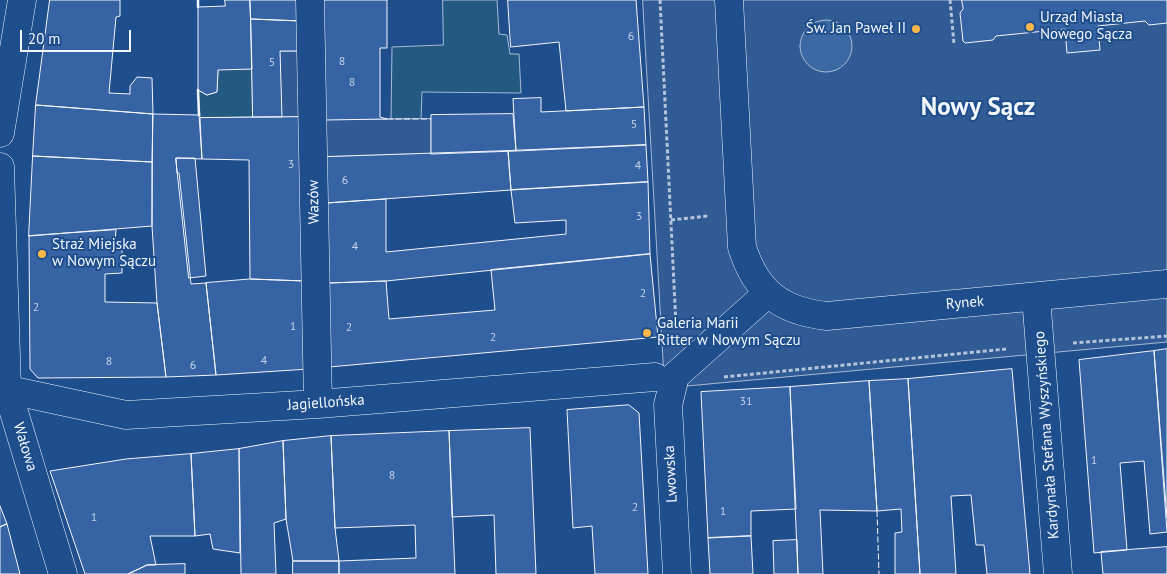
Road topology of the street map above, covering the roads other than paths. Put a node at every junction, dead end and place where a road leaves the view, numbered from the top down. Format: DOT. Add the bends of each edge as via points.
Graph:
graph roads {
  1 [pos="22,0"];
  2 [pos="310,0"];
  3 [pos="729,0"];
  4 [pos="0,133"];
  5 [pos="0,167"];
  6 [pos="1167,284"];
  7 [pos="768,294"];
  8 [pos="1036,297"];
  9 [pos="665,377"];
  10 [pos="4,388"];
  11 [pos="318,404"];
  12 [pos="63,574"];
  13 [pos="677,574"];
  14 [pos="1058,574"];
  1 -- 4 [label="street"];
  2 -- 11 [label="street, Wazów"];
  3 -- 7 [label="street, Rynek" via="742,246 747,264"];
  5 -- 10 [label="street, Wałowa"];
  6 -- 8 [label="street, Rynek"];
  7 -- 8 [label="street, Rynek" via="806,314 828,316"];
  7 -- 9 [label="street"];
  8 -- 14 [label="street, Kardynała Stefana Wyszyńskiego"];
  9 -- 11 [label="street, Jagiellońska"];
  9 -- 13 [label="street, Lwowska"];
  10 -- 11 [label="street, Jagiellońska" via="126,415"];
  10 -- 12 [label="street, Wałowa"];
}
